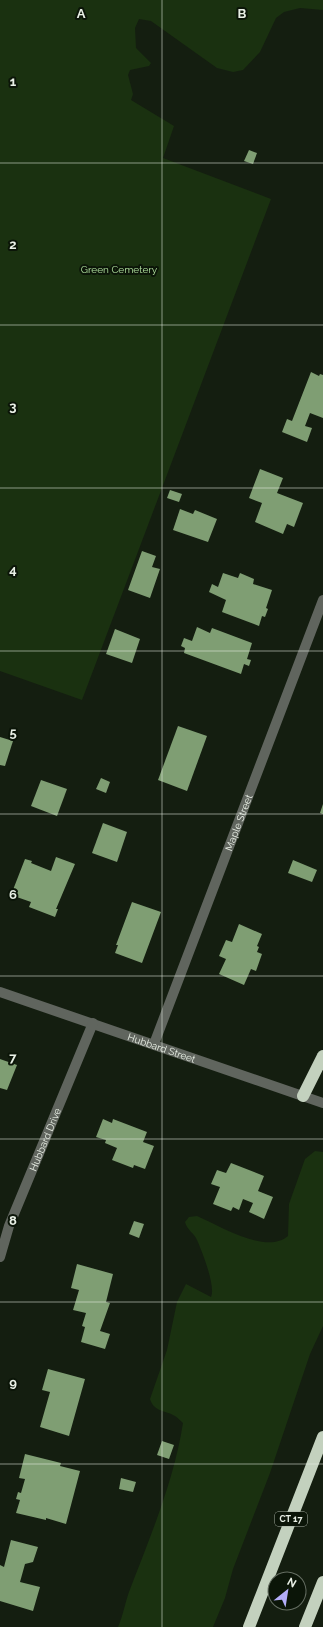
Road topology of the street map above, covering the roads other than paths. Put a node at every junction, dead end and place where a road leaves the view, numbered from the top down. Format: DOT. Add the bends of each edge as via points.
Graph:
graph roads {
  1 [pos="323,600"];
  2 [pos="0,992"];
  3 [pos="93,1023"];
  4 [pos="154,1044"];
  5 [pos="323,1056"];
  6 [pos="303,1096"];
  7 [pos="323,1104"];
  8 [pos="0,1257"];
  9 [pos="323,1437"];
  10 [pos="323,1582"];
  11 [pos="249,1627"];
  12 [pos="305,1627"];
  1 -- 4 [label="street, Maple Street"];
  2 -- 3 [label="street, Hubbard Street"];
  3 -- 4 [label="street, Hubbard Street"];
  3 -- 8 [label="street, Hubbard Drive" via="9,1226"];
  4 -- 6 [label="street, Hubbard Street"];
  5 -- 6 [label="highway"];
  6 -- 7 [label="street, Hubbard Street"];
  9 -- 11 [label="highway, CT 17"];
  10 -- 12 [label="highway"];
}
